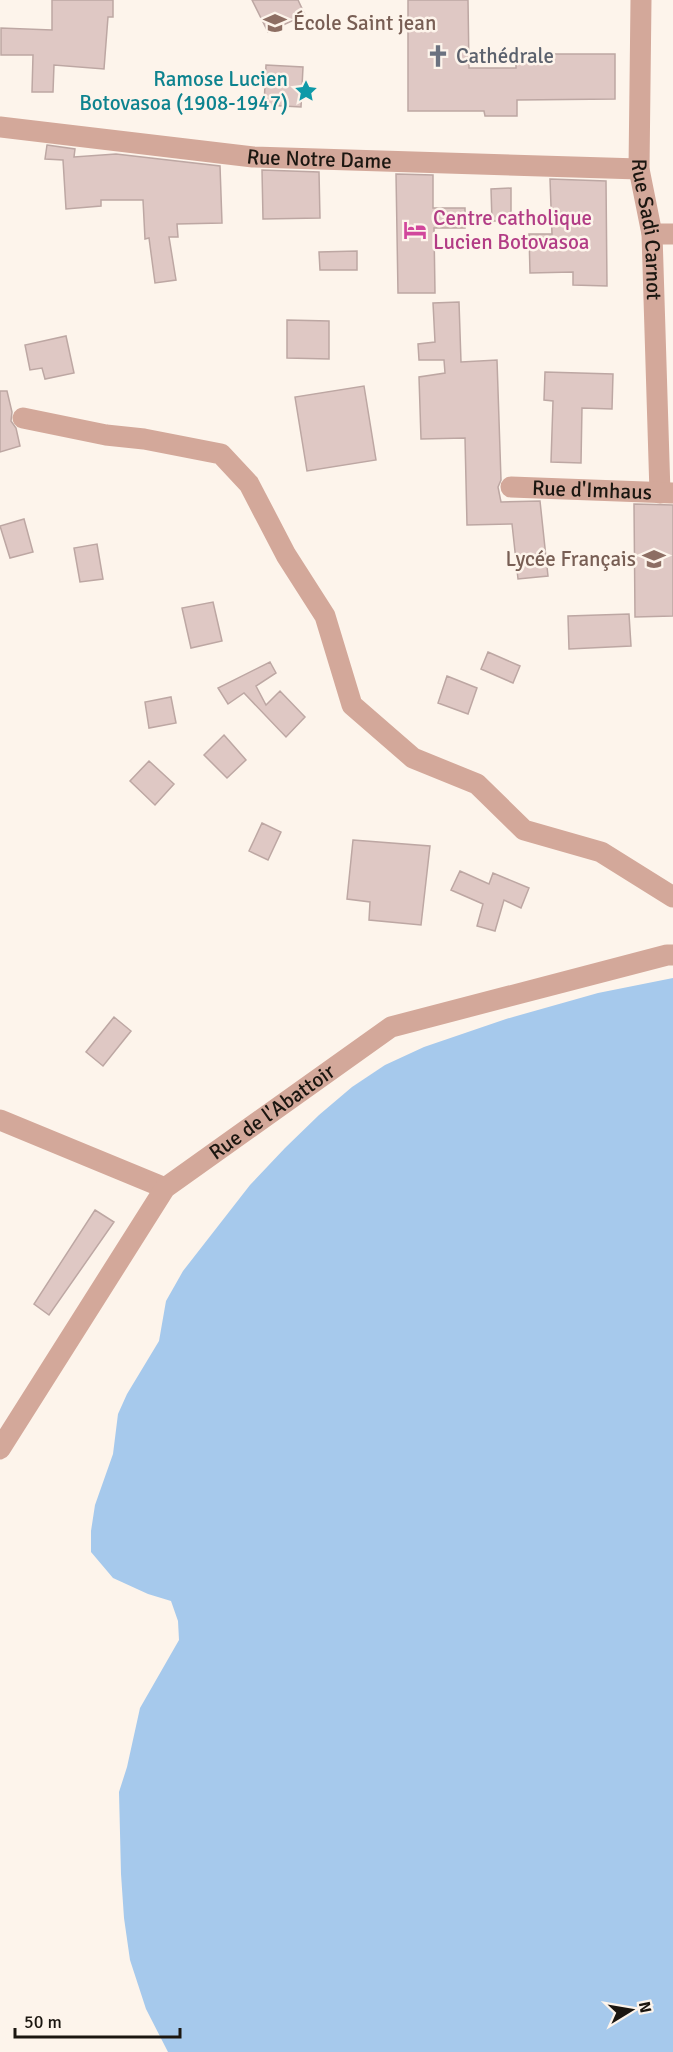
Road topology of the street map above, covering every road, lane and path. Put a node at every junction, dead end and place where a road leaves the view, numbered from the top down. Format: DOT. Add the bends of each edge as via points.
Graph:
graph roads {
  1 [pos="641,0"];
  2 [pos="0,127"];
  3 [pos="639,169"];
  4 [pos="663,234"];
  5 [pos="23,418"];
  6 [pos="511,487"];
  7 [pos="666,493"];
  8 [pos="673,897"];
  9 [pos="671,950"];
  10 [pos="0,1120"];
  11 [pos="165,1188"];
  12 [pos="0,1449"];
  1 -- 3 [label="street, Rue Sadi Carnot"];
  2 -- 3 [label="street, Rue Notre Dame" via="253,157"];
  3 -- 4 [label="street, Rue Sadi Carnot"];
  4 -- 7 [label="street, Rue Sadi Carnot"];
  5 -- 8 [label="street" via="221,454 249,484 286,555 325,616 352,705 413,758 477,784 525,830 600,852"];
  6 -- 7 [label="street, Rue d'Imhaus"];
  9 -- 11 [label="street, Rue de l'Abattoir" via="391,1027"];
  10 -- 11 [label="street"];
  11 -- 12 [label="street, Rue de l'Abattoir"];
}
